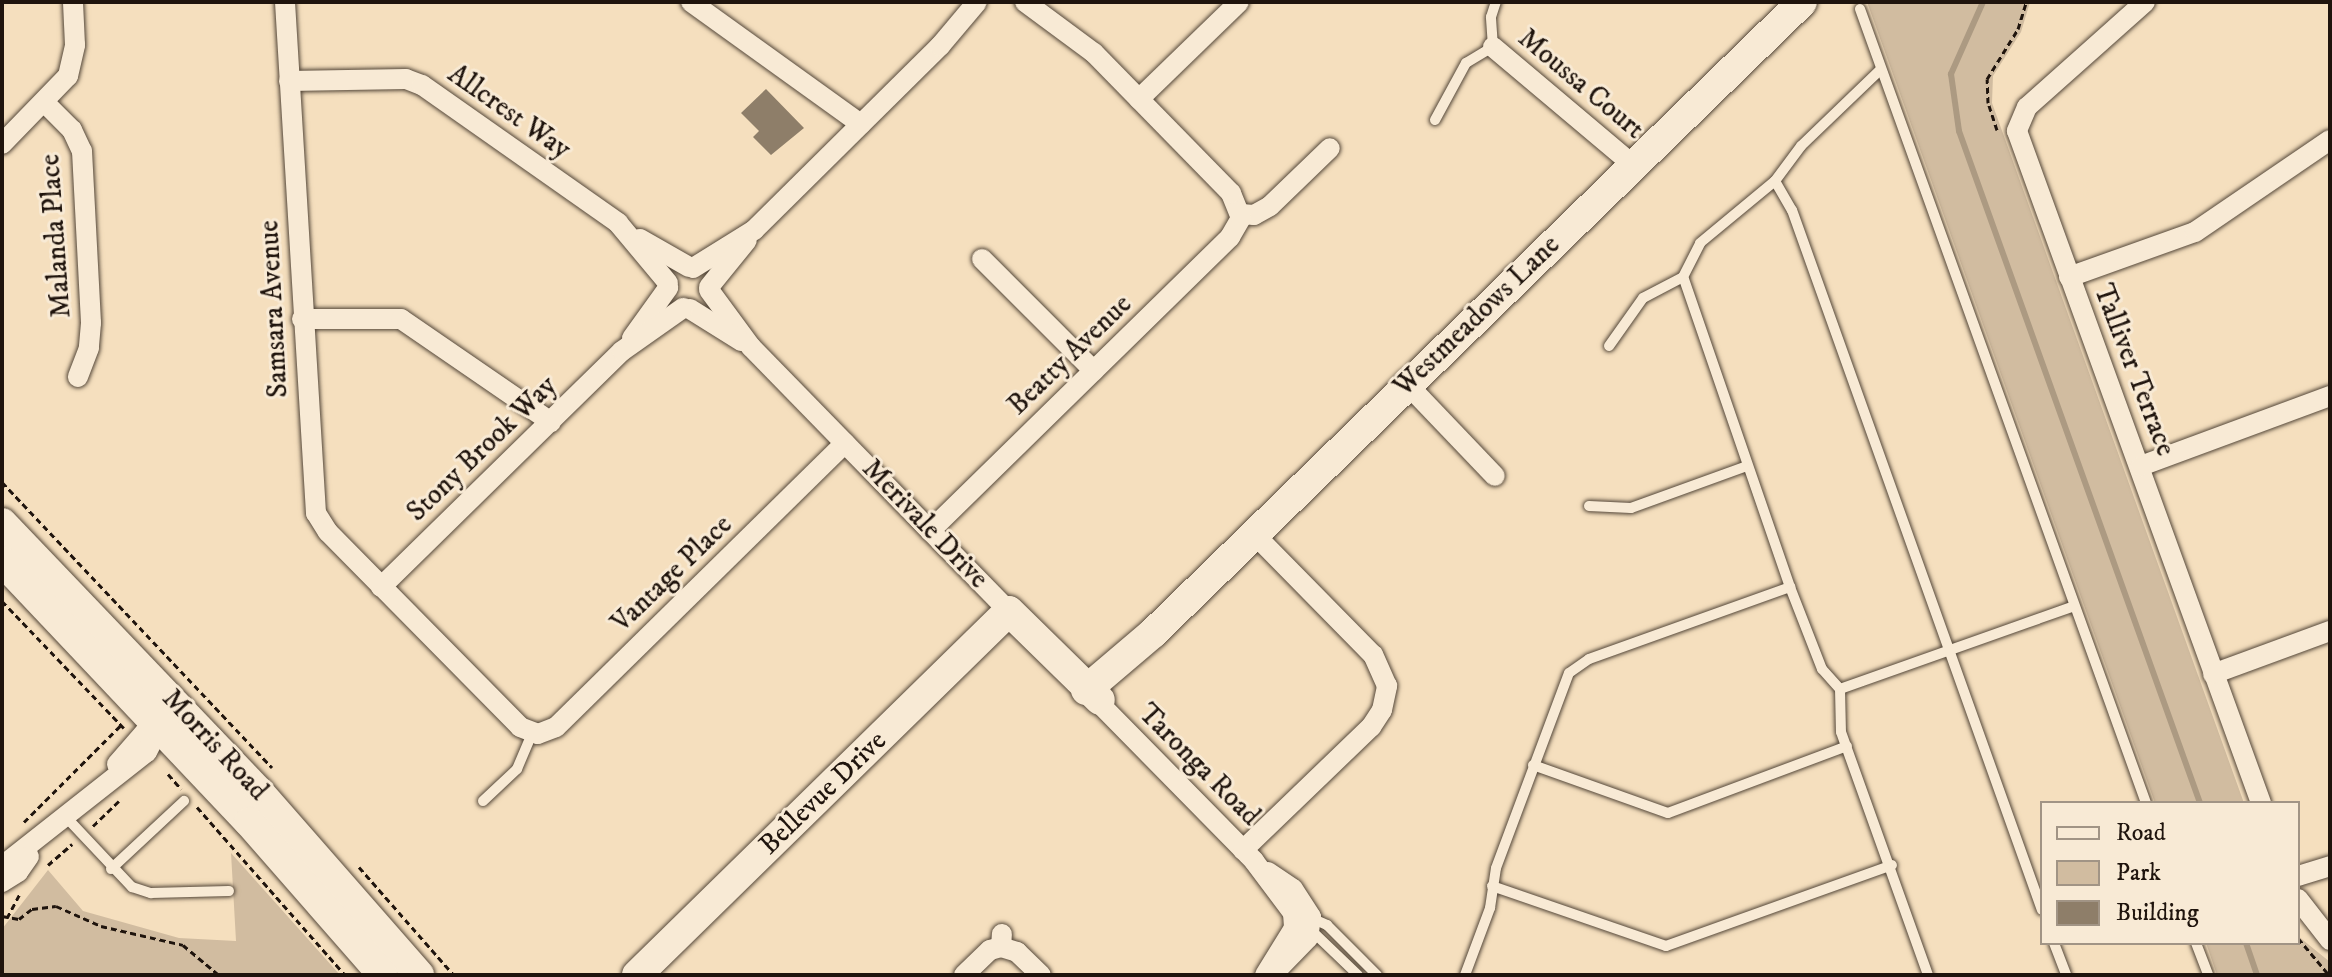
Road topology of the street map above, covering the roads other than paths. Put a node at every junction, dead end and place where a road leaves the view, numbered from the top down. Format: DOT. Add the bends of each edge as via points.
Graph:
graph roads {
  1 [pos="73,2"];
  2 [pos="285,2"];
  3 [pos="691,2"];
  4 [pos="977,2"];
  5 [pos="1025,2"];
  6 [pos="1239,2"];
  7 [pos="1496,2"];
  8 [pos="1802,2"];
  9 [pos="2145,2"];
  10 [pos="1860,9"];
  11 [pos="1493,47"];
  12 [pos="1881,69"];
  13 [pos="289,81"];
  14 [pos="1139,99"];
  15 [pos="45,103"];
  16 [pos="1435,120"];
  17 [pos="861,124"];
  18 [pos="2330,140"];
  19 [pos="2,144"];
  20 [pos="1330,148"];
  21 [pos="1633,165"];
  22 [pos="1775,181"];
  23 [pos="1241,214"];
  24 [pos="754,230"];
  25 [pos="633,236"];
  26 [pos="982,259"];
  27 [pos="691,268"];
  28 [pos="1683,277"];
  29 [pos="2069,277"];
  30 [pos="668,286"];
  31 [pos="709,289"];
  32 [pos="687,308"];
  33 [pos="302,319"];
  34 [pos="1609,346"];
  35 [pos="751,347"];
  36 [pos="622,351"];
  37 [pos="1094,371"];
  38 [pos="78,377"];
  39 [pos="1407,384"];
  40 [pos="2330,396"];
  41 [pos="551,422"];
  42 [pos="845,443"];
  43 [pos="1747,466"];
  44 [pos="2141,466"];
  45 [pos="1495,476"];
  46 [pos="1589,506"];
  47 [pos="10,511"];
  48 [pos="930,531"];
  49 [pos="1254,534"];
  50 [pos="2,561"];
  51 [pos="381,587"];
  52 [pos="1790,587"];
  53 [pos="2074,606"];
  54 [pos="1009,611"];
  55 [pos="2330,631"];
  56 [pos="1947,653"];
  57 [pos="2213,674"];
  58 [pos="1840,689"];
  59 [pos="1092,696"];
  60 [pos="156,732"];
  61 [pos="532,734"];
  62 [pos="1847,746"];
  63 [pos="1533,765"];
  64 [pos="184,801"];
  65 [pos="483,801"];
  66 [pos="2145,801"];
  67 [pos="2260,801"];
  68 [pos="63,814"];
  69 [pos="43,836"];
  70 [pos="1243,850"];
  71 [pos="1892,865"];
  72 [pos="2,866"];
  73 [pos="2330,866"];
  74 [pos="111,869"];
  75 [pos="2300,875"];
  76 [pos="2,882"];
  77 [pos="1492,886"];
  78 [pos="229,891"];
  79 [pos="2300,902"];
  80 [pos="2040,905"];
  81 [pos="1306,922"];
  82 [pos="2330,940"];
  83 [pos="2055,945"];
  84 [pos="2197,945"];
  85 [pos="383,975"];
  86 [pos="419,975"];
  87 [pos="637,975"];
  88 [pos="964,975"];
  89 [pos="1041,975"];
  90 [pos="1267,975"];
  91 [pos="1358,975"];
  92 [pos="1377,975"];
  93 [pos="1465,975"];
  94 [pos="1928,975"];
  95 [pos="2066,975"];
  96 [pos="2208,975"];
  1 -- 15 [label="street" via="74,59 64,83"];
  2 -- 13 [label="street, Samsara Avenue"];
  3 -- 17 [label="street"];
  4 -- 17 [label="street"];
  5 -- 14 [label="street" via="1094,53"];
  6 -- 14 [label="street"];
  7 -- 11 [label="lane, Moussa Court"];
  8 -- 21 [label="street, Westmeadows Lane"];
  9 -- 29 [label="street, Talliver Terrace" via="2019,118 2019,139"];
  10 -- 12 [label="lane"];
  11 -- 16 [label="lane, Moussa Court" via="1466,63"];
  11 -- 21 [label="street, Moussa Court"];
  12 -- 22 [label="lane" via="1801,146"];
  12 -- 53 [label="lane"];
  13 -- 25 [label="street, Allcrest Way" via="406,79 422,85"];
  13 -- 33 [label="street, Samsara Avenue"];
  14 -- 23 [label="street" via="1231,193"];
  15 -- 19 [label="street"];
  15 -- 38 [label="street, Malanda Place" via="72,130 82,151 91,323"];
  17 -- 24 [label="street"];
  18 -- 29 [label="street" via="2223,217"];
  20 -- 23 [label="street" via="1270,206 1254,215"];
  21 -- 39 [label="street, Westmeadows Lane"];
  22 -- 28 [label="lane" via="1700,243"];
  22 -- 56 [label="lane" via="1792,210"];
  23 -- 37 [label="street, Beatty Avenue" via="1236,231"];
  24 -- 27 [label="street"];
  24 -- 31 [label="street"];
  25 -- 27 [label="street, Allcrest Way"];
  25 -- 30 [label="street, Allcrest Way"];
  26 -- 37 [label="street"];
  27 -- 30 [label="street" via="676,272"];
  27 -- 31 [label="street" via="704,275"];
  28 -- 34 [label="lane" via="1643,298"];
  28 -- 43 [label="lane"];
  29 -- 44 [label="street, Talliver Terrace"];
  30 -- 32 [label="street" via="672,301"];
  30 -- 36 [label="street, Stony Brook Way"];
  31 -- 32 [label="street" via="702,304"];
  31 -- 35 [label="street, Merivale Drive"];
  32 -- 35 [label="street, Merivale Drive"];
  32 -- 36 [label="street, Stony Brook Way"];
  33 -- 41 [label="street" via="401,319"];
  33 -- 51 [label="street, Samsara Avenue" via="313,504 328,532"];
  35 -- 42 [label="street, Merivale Drive"];
  36 -- 41 [label="street, Stony Brook Way"];
  37 -- 48 [label="street, Beatty Avenue"];
  39 -- 45 [label="street"];
  39 -- 49 [label="street, Westmeadows Lane"];
  40 -- 44 [label="street"];
  41 -- 51 [label="street, Stony Brook Way"];
  42 -- 48 [label="street, Merivale Drive"];
  42 -- 61 [label="street, Vantage Place" via="563,720 545,733"];
  43 -- 46 [label="lane" via="1631,508"];
  43 -- 52 [label="lane"];
  44 -- 57 [label="street, Talliver Terrace"];
  47 -- 60 [label="street, Morris Road"];
  48 -- 54 [label="street, Merivale Drive"];
  49 -- 59 [label="street, Westmeadows Lane"];
  49 -- 70 [label="street" via="1373,655 1387,686 1382,710 1371,727"];
  50 -- 60 [label="street, Morris Road"];
  51 -- 61 [label="street"];
  52 -- 58 [label="lane" via="1822,669"];
  52 -- 63 [label="lane" via="1580,662 1564,682"];
  53 -- 56 [label="lane"];
  53 -- 66 [label="lane"];
  54 -- 59 [label="street, Merivale Drive"];
  54 -- 87 [label="street, Bellevue Drive"];
  55 -- 57 [label="street"];
  56 -- 58 [label="lane"];
  56 -- 80 [label="lane"];
  57 -- 67 [label="street, Talliver Terrace"];
  58 -- 62 [label="lane" via="1839,717"];
  59 -- 70 [label="street, Taronga Road"];
  60 -- 68 [label="street"];
  60 -- 85 [label="street, Morris Road"];
  60 -- 86 [label="street, Morris Road"];
  61 -- 65 [label="lane" via="517,769"];
  62 -- 63 [label="lane" via="1668,813"];
  62 -- 71 [label="lane"];
  63 -- 77 [label="lane"];
  64 -- 74 [label="lane"];
  68 -- 69 [label="street"];
  68 -- 74 [label="lane"];
  69 -- 72 [label="street"];
  69 -- 76 [label="street" via="18,872"];
  70 -- 81 [label="street, Taronga Road"];
  71 -- 77 [label="lane" via="1666,946"];
  71 -- 94 [label="lane"];
  73 -- 75 [label="street"];
  74 -- 78 [label="lane" via="132,887 151,893"];
  77 -- 93 [label="lane" via="1490,908"];
  79 -- 82 [label="street"];
  81 -- 90 [label="street"];
  81 -- 91 [label="lane, Taronga Road"];
  81 -- 92 [label="lane, Taronga Road" via="1327,925"];
  83 -- 95 [label="lane"];
  84 -- 96 [label="lane"];
  88 -- 89 [label="street" via="1001,940"];
}
